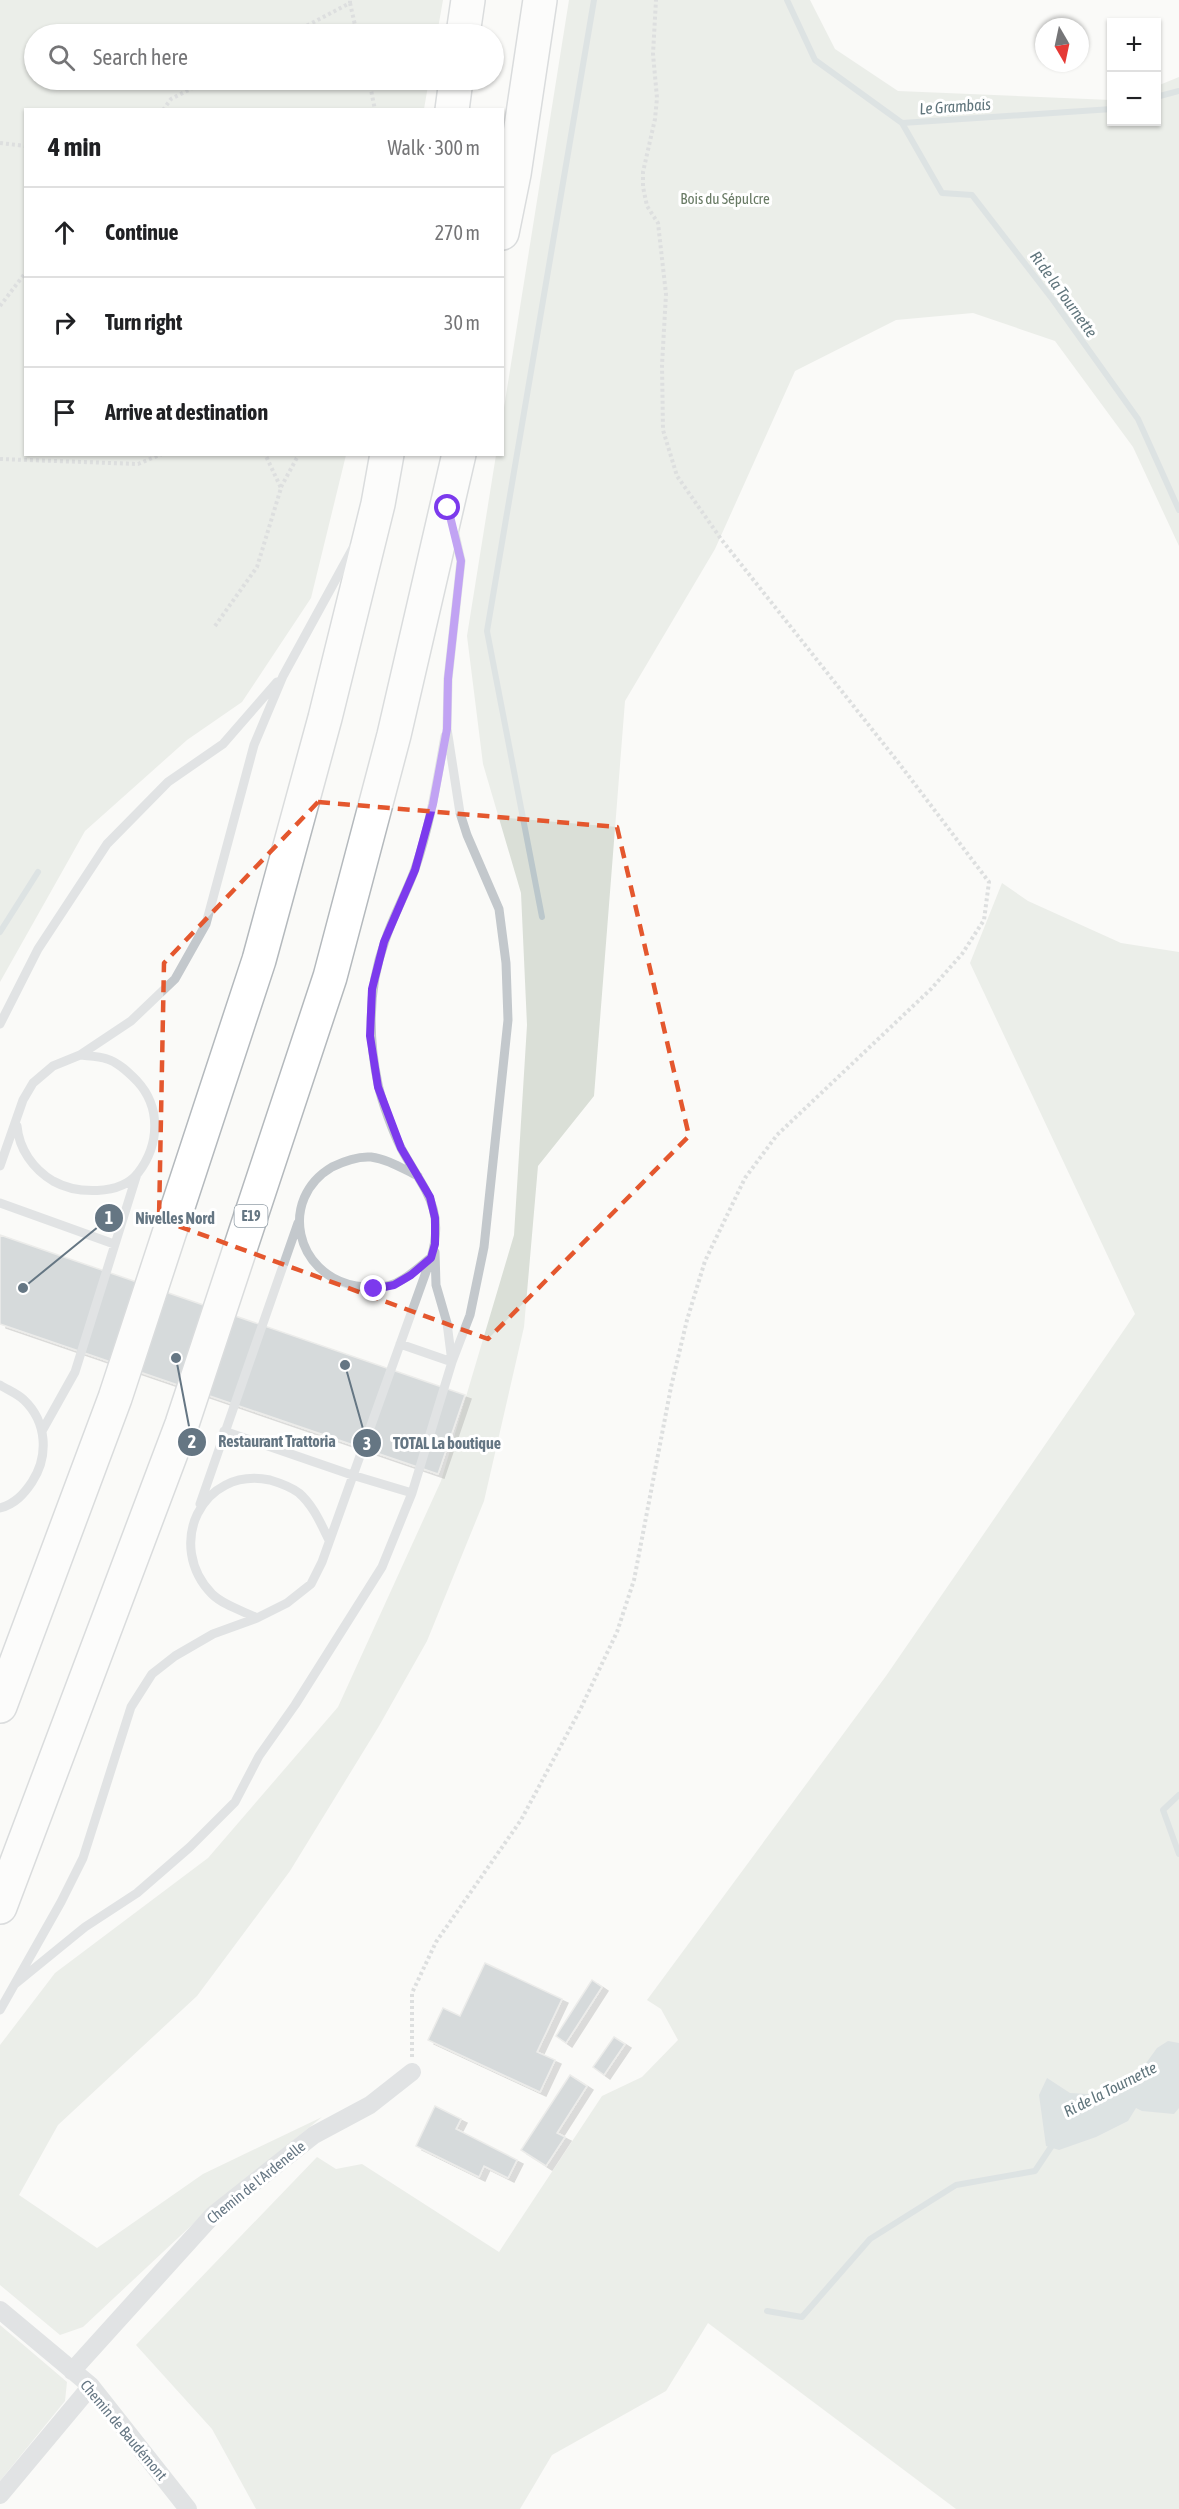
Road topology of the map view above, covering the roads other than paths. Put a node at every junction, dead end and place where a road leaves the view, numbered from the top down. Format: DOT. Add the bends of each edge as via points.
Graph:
graph roads {
  1 [pos="468,0"];
  2 [pos="540,0"];
  3 [pos="464,24"];
  4 [pos="455,90"];
  5 [pos="452,108"];
  6 [pos="504,223"];
  7 [pos="387,456"];
  8 [pos="459,456"];
  9 [pos="378,504"];
  10 [pos="448,508"];
  11 [pos="283,676"];
  12 [pos="447,729"];
  13 [pos="0,1024"];
  14 [pos="80,1055"];
  15 [pos="16,1124"];
  16 [pos="0,1166"];
  17 [pos="137,1174"];
  18 [pos="420,1177"];
  19 [pos="0,1203"];
  20 [pos="299,1220"];
  21 [pos="114,1244"];
  22 [pos="435,1244"];
  23 [pos="431,1258"];
  24 [pos="400,1344"];
  25 [pos="452,1362"];
  26 [pos="0,1385"];
  27 [pos="42,1431"];
  28 [pos="224,1431"];
  29 [pos="352,1475"];
  30 [pos="412,1493"];
  31 [pos="0,1508"];
  32 [pos="198,1510"];
  33 [pos="329,1540"];
  34 [pos="256,1618"];
  35 [pos="0,1706"];
  36 [pos="0,1906"];
  37 [pos="15,1984"];
  38 [pos="0,2010"];
  39 [pos="412,2072"];
  40 [pos="0,2310"];
  41 [pos="72,2370"];
  42 [pos="91,2386"];
  43 [pos="0,2496"];
  44 [pos="188,2509"];
  1 -- 3 [label="highway"];
  2 -- 6 [label="highway"];
  4 -- 5 [label="highway"];
  7 -- 9 [label="highway"];
  8 -- 10 [label="highway, E19"];
  9 -- 11 [label="lane"];
  9 -- 35 [label="highway" via="259,960 116,1398"];
  10 -- 12 [label="lane" via="461,561 448,679"];
  10 -- 36 [label="highway, E19" via="394,735 330,977 182,1424"];
  11 -- 13 [label="lane" via="223,744 168,783 106,844 38,949"];
  11 -- 14 [label="lane" via="254,745 206,924 175,979 131,1021"];
  12 -- 18 [label="lane" via="415,870 384,942 372,989 370,1036 378,1087 401,1148"];
  12 -- 25 [label="lane" via="466,835 499,909 508,1020 484,1247 470,1315"];
  14 -- 15 [label="lane" via="53,1066 33,1083"];
  14 -- 17 [label="lane" via="108,1059 148,1093 156,1116 152,1149"];
  15 -- 16 [label="lane"];
  15 -- 17 [label="lane" via="27,1156 42,1174 65,1188 93,1192 119,1185"];
  17 -- 21 [label="lane"];
  18 -- 20 [label="lane" via="371,1157 346,1160 320,1175 304,1198"];
  18 -- 22 [label="lane" via="435,1218"];
  19 -- 21 [label="lane"];
  20 -- 23 [label="lane" via="305,1250 317,1267 347,1284 374,1289 394,1285"];
  20 -- 28 [label="lane"];
  21 -- 27 [label="lane" via="75,1372"];
  22 -- 23 [label="lane"];
  22 -- 25 [label="lane" via="436,1286 447,1323"];
  23 -- 24 [label="lane"];
  24 -- 25 [label="lane"];
  24 -- 29 [label="lane"];
  25 -- 30 [label="lane"];
  26 -- 27 [label="lane" via="23,1398"];
  27 -- 31 [label="lane" via="40,1469 23,1495"];
  28 -- 29 [label="lane"];
  28 -- 32 [label="lane"];
  29 -- 30 [label="lane"];
  29 -- 33 [label="lane"];
  30 -- 37 [label="lane" via="382,1567 259,1756 235,1802 137,1893 85,1927"];
  32 -- 33 [label="lane" via="218,1488 239,1478 255,1477 299,1493"];
  32 -- 34 [label="lane" via="190,1533 197,1576 213,1596"];
  33 -- 34 [label="lane" via="311,1584 287,1604"];
  34 -- 37 [label="lane" via="213,1634 152,1674 131,1707 83,1858"];
  37 -- 38 [label="lane"];
  39 -- 41 [label="street, Chemin de l'Ardenelle" via="370,2106 314,2135 213,2215"];
  40 -- 41 [label="street, Chemin de Baudémont"];
  41 -- 42 [label="street, Chemin de Baudémont"];
  42 -- 43 [label="street"];
  42 -- 44 [label="street, Chemin de Baudémont"];
}
